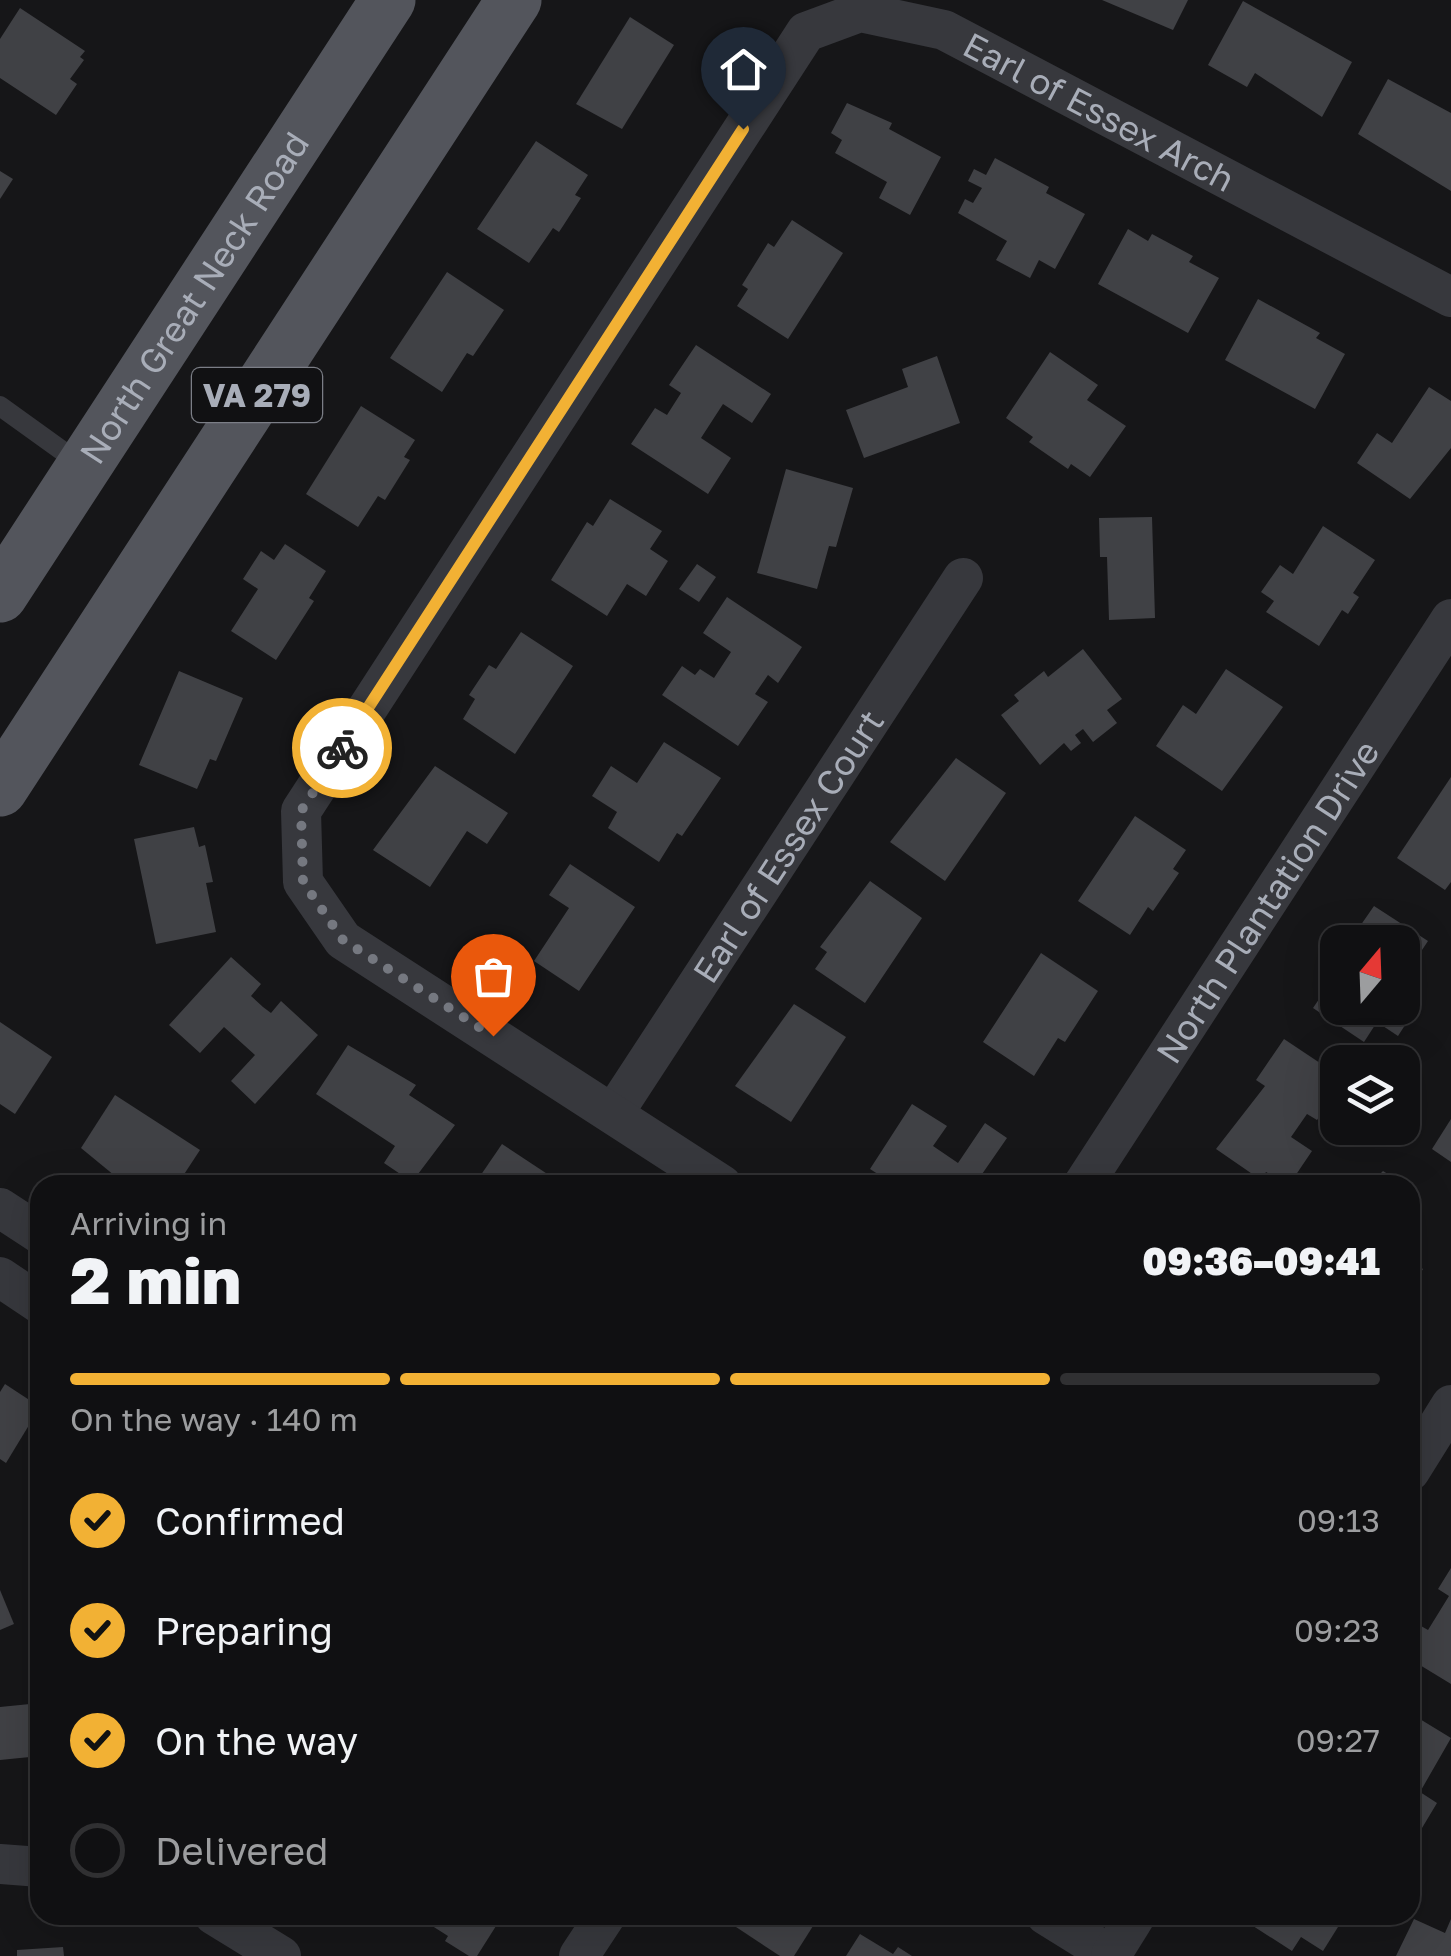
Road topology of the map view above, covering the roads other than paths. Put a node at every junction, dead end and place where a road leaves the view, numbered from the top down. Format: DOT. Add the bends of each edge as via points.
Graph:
graph roads {
  1 [pos="388,0"];
  2 [pos="514,0"];
  3 [pos="1451,298"];
  4 [pos="0,406"];
  5 [pos="84,466"];
  6 [pos="964,578"];
  7 [pos="0,596"];
  8 [pos="1451,618"];
  9 [pos="0,789"];
  10 [pos="613,1114"];
  11 [pos="707,1175"];
  12 [pos="1089,1175"];
  13 [pos="0,1208"];
  14 [pos="30,1228"];
  15 [pos="0,1277"];
  16 [pos="30,1297"];
  17 [pos="1451,1405"];
  18 [pos="1420,1455"];
  19 [pos="0,1864"];
  20 [pos="30,1866"];
  21 [pos="230,1925"];
  22 [pos="599,1925"];
  23 [pos="1062,1925"];
  24 [pos="1130,1925"];
  25 [pos="281,1956"];
  26 [pos="579,1956"];
  27 [pos="1112,1956"];
  1 -- 5 [label="main road, North Great Neck Road / VA 279"];
  2 -- 9 [label="main road, VA 279"];
  3 -- 10 [label="street, Earl of Essex Arch" via="944,30 860,12 806,32 301,811 303,882 343,940"];
  4 -- 5 [label="lane"];
  5 -- 7 [label="main road, North Great Neck Road / VA 279"];
  6 -- 10 [label="street, Earl of Essex Court"];
  8 -- 12 [label="street, North Plantation Drive"];
  10 -- 11 [label="street, Earl of Essex Arch"];
  13 -- 14 [label="street"];
  15 -- 16 [label="street"];
  17 -- 18 [label="street"];
  19 -- 20 [label="street"];
  21 -- 25 [label="street"];
  22 -- 26 [label="street"];
  23 -- 27 [label="street"];
  24 -- 27 [label="street"];
}
